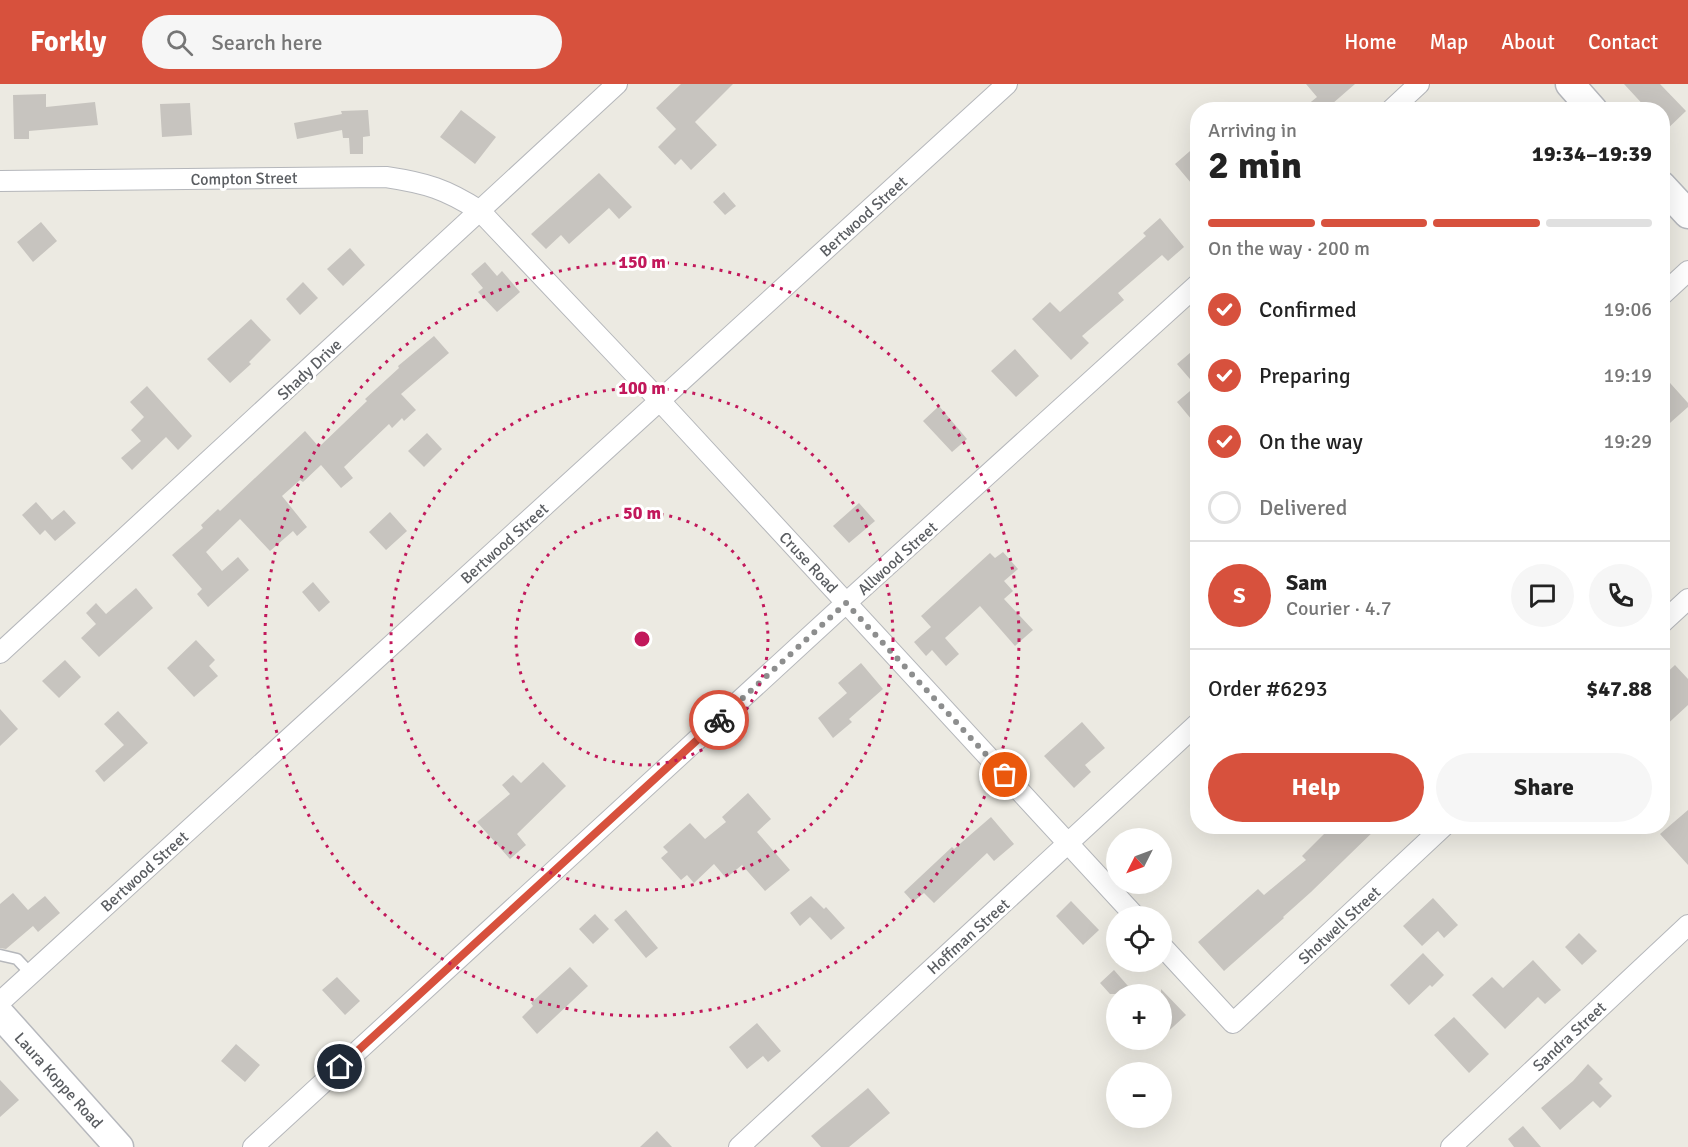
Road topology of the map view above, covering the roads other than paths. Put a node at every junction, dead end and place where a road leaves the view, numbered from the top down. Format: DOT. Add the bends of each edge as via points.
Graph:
graph roads {
  1 [pos="617,84"];
  2 [pos="1007,84"];
  3 [pos="1419,84"];
  4 [pos="1400,102"];
  5 [pos="0,181"];
  6 [pos="1670,195"];
  7 [pos="480,211"];
  8 [pos="1688,214"];
  9 [pos="1688,271"];
  10 [pos="1670,288"];
  11 [pos="1190,291"];
  12 [pos="660,401"];
  13 [pos="1688,599"];
  14 [pos="846,603"];
  15 [pos="1670,616"];
  16 [pos="0,653"];
  17 [pos="1190,730"];
  18 [pos="1435,834"];
  19 [pos="1068,843"];
  20 [pos="1126,906"];
  21 [pos="1688,925"];
  22 [pos="0,955"];
  23 [pos="1172,957"];
  24 [pos="31,974"];
  25 [pos="0,1002"];
  26 [pos="0,1014"];
  27 [pos="119,1147"];
  28 [pos="253,1147"];
  29 [pos="738,1147"];
  30 [pos="1451,1147"];
  1 -- 7 [label="street, Shady Drive"];
  2 -- 12 [label="street, Bertwood Street"];
  3 -- 4 [label="street"];
  5 -- 7 [label="street, Compton Street" via="386,177 415,181 453,194"];
  6 -- 8 [label="street"];
  7 -- 12 [label="street, Cruse Road"];
  7 -- 16 [label="street, Shady Drive"];
  9 -- 10 [label="street"];
  11 -- 14 [label="street, Allwood Street"];
  12 -- 14 [label="street, Cruse Road"];
  12 -- 24 [label="street, Bertwood Street"];
  13 -- 15 [label="street"];
  14 -- 19 [label="street, Cruse Road"];
  14 -- 28 [label="street, Allwood Street"];
  17 -- 19 [label="street, Hoffman Street"];
  18 -- 23 [label="street, Shotwell Street" via="1233,1023"];
  19 -- 20 [label="street, Cruse Road"];
  19 -- 29 [label="street, Hoffman Street"];
  21 -- 30 [label="street, Sandra Street"];
  22 -- 24 [label="lane" via="17,959"];
  24 -- 25 [label="street, Bertwood Street"];
  26 -- 27 [label="street, Laura Koppe Road"];
}
